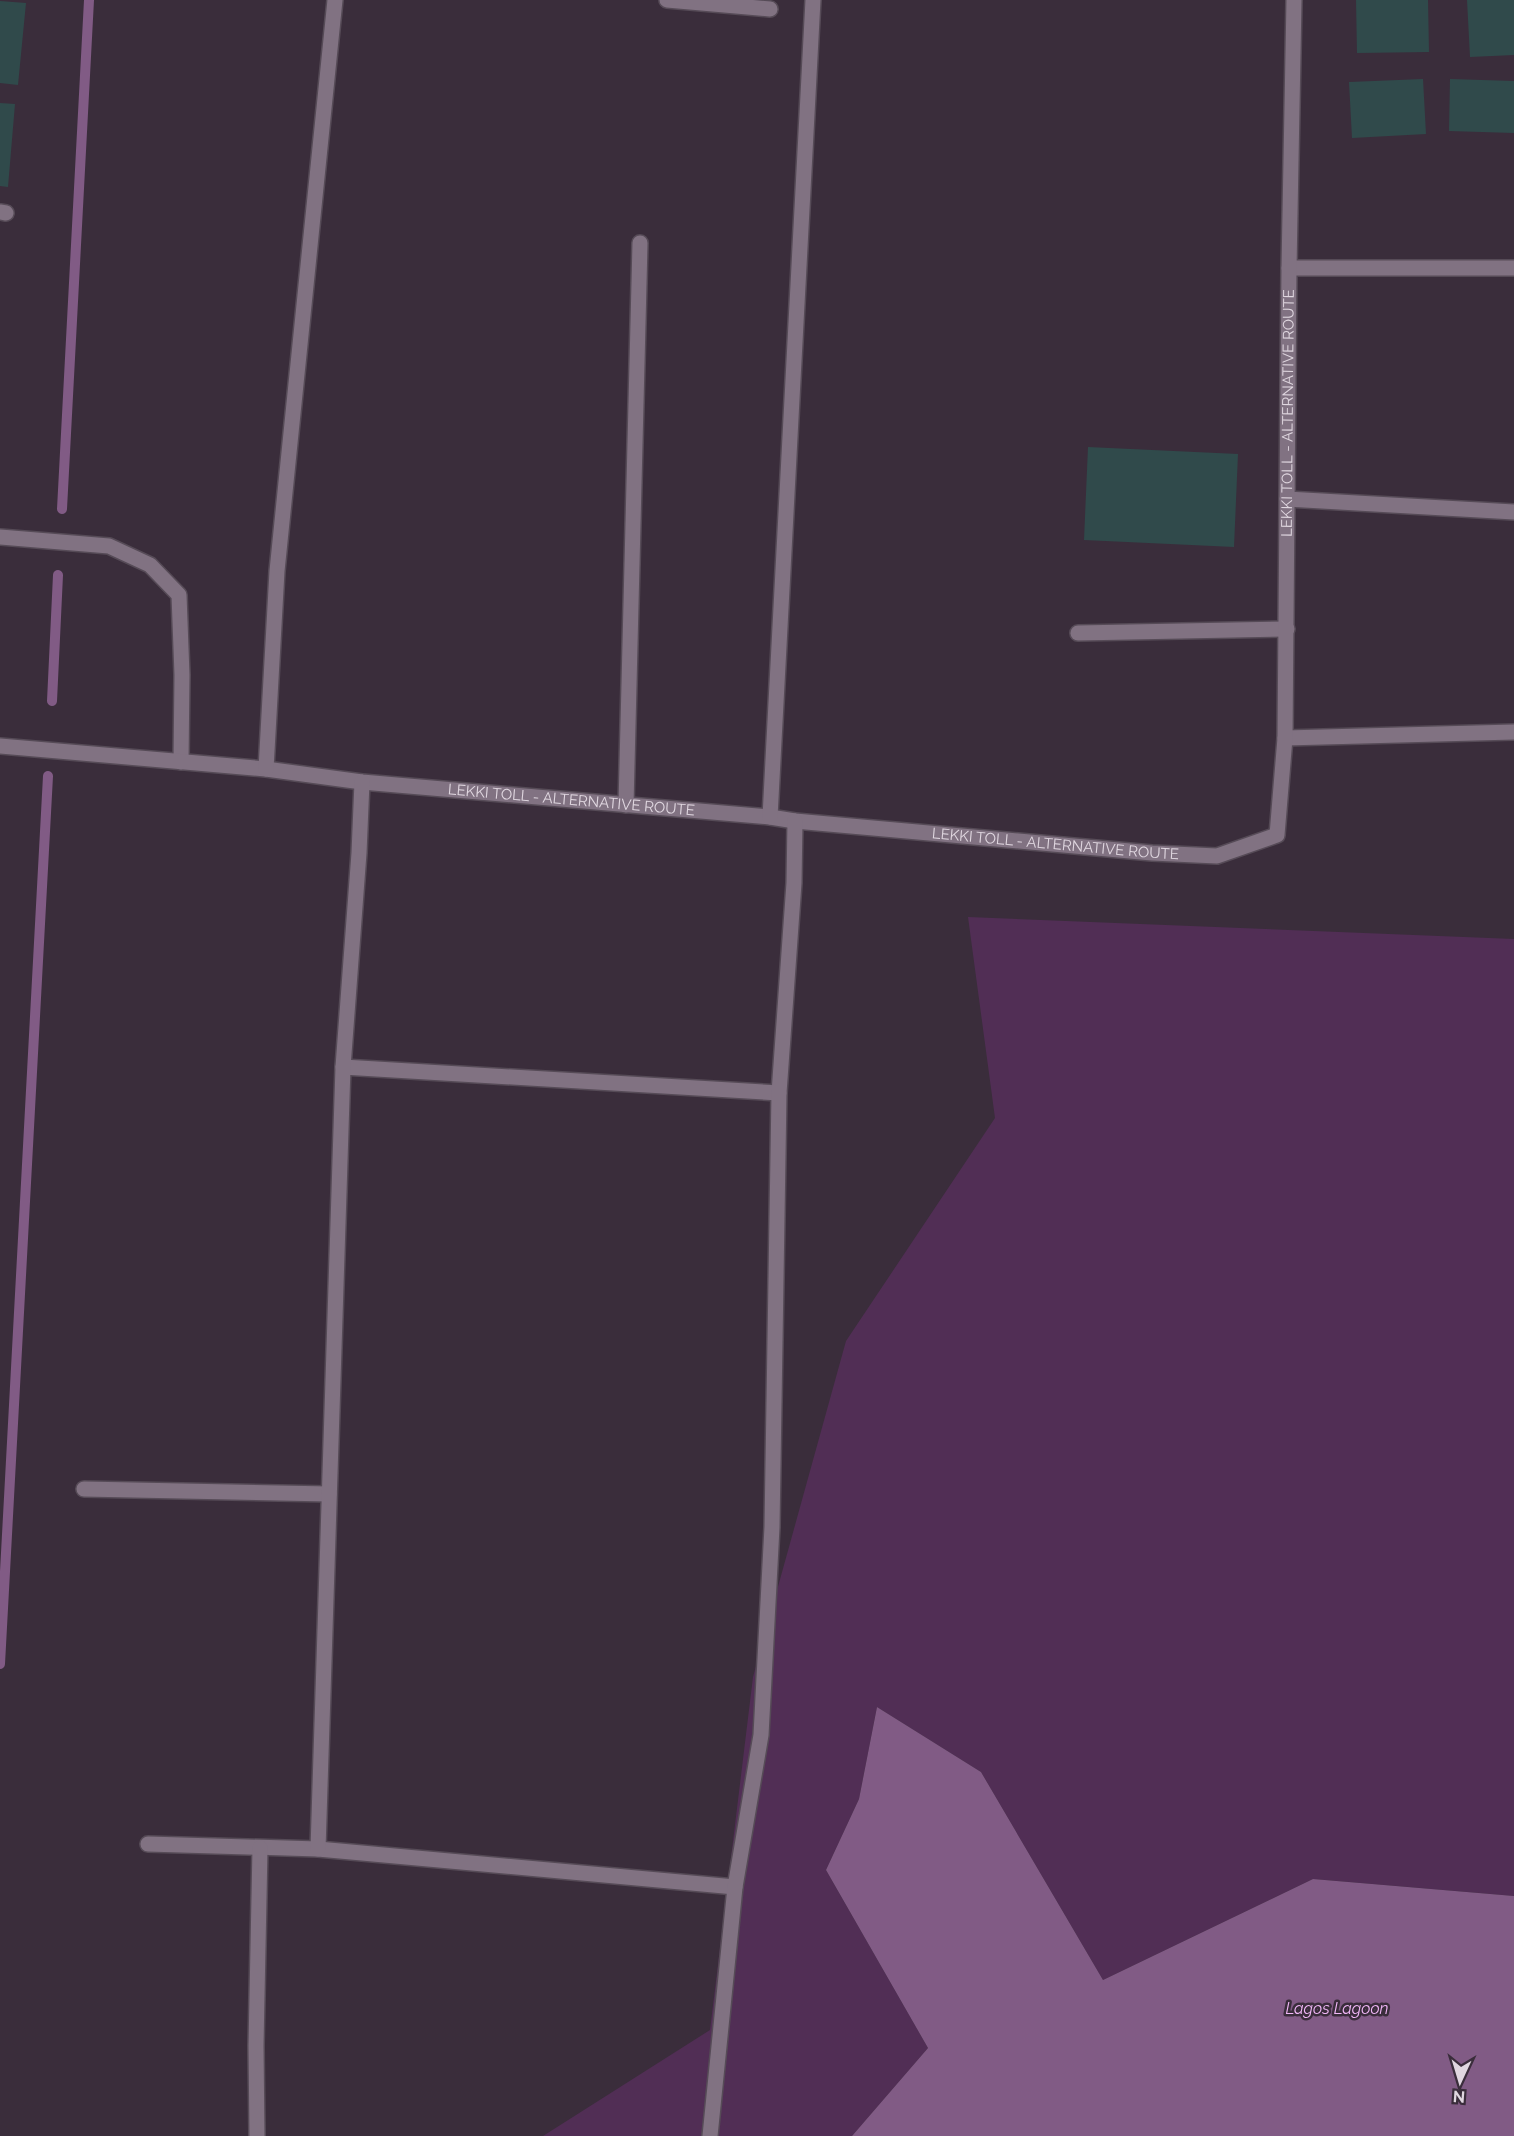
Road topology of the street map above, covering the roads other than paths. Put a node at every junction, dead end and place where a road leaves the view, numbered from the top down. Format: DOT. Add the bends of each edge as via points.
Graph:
graph roads {
  1 [pos="335,0"];
  2 [pos="667,0"];
  3 [pos="813,0"];
  4 [pos="1294,0"];
  5 [pos="770,9"];
  6 [pos="640,243"];
  7 [pos="1289,268"];
  8 [pos="1514,268"];
  9 [pos="1287,499"];
  10 [pos="1514,512"];
  11 [pos="0,537"];
  12 [pos="1287,629"];
  13 [pos="1078,633"];
  14 [pos="1514,732"];
  15 [pos="1285,738"];
  16 [pos="0,746"];
  17 [pos="181,762"];
  18 [pos="266,770"];
  19 [pos="362,782"];
  20 [pos="626,805"];
  21 [pos="770,817"];
  22 [pos="795,821"];
  23 [pos="343,1067"];
  24 [pos="779,1093"];
  25 [pos="84,1489"];
  26 [pos="329,1494"];
  27 [pos="148,1844"];
  28 [pos="260,1848"];
  29 [pos="318,1849"];
  30 [pos="735,1887"];
  31 [pos="257,2136"];
  32 [pos="710,2136"];
  1 -- 18 [label="street" via="277,571"];
  2 -- 5 [label="street"];
  3 -- 21 [label="street"];
  4 -- 7 [label="street, LEKKI TOLL - ALTERNATIVE ROUTE"];
  6 -- 20 [label="street"];
  7 -- 8 [label="street"];
  7 -- 9 [label="street, LEKKI TOLL - ALTERNATIVE ROUTE"];
  9 -- 10 [label="street"];
  9 -- 12 [label="street, LEKKI TOLL - ALTERNATIVE ROUTE"];
  11 -- 17 [label="street" via="109,546 150,565 179,595"];
  12 -- 13 [label="street"];
  12 -- 15 [label="street, LEKKI TOLL - ALTERNATIVE ROUTE"];
  14 -- 15 [label="street"];
  15 -- 22 [label="street, LEKKI TOLL - ALTERNATIVE ROUTE" via="1277,835 1217,856"];
  16 -- 17 [label="street, LEKKI TOLL - ALTERNATIVE ROUTE"];
  17 -- 18 [label="street, LEKKI TOLL - ALTERNATIVE ROUTE"];
  18 -- 19 [label="street, LEKKI TOLL - ALTERNATIVE ROUTE"];
  19 -- 20 [label="street, LEKKI TOLL - ALTERNATIVE ROUTE"];
  19 -- 23 [label="street"];
  20 -- 21 [label="street, LEKKI TOLL - ALTERNATIVE ROUTE"];
  21 -- 22 [label="street, LEKKI TOLL - ALTERNATIVE ROUTE"];
  22 -- 24 [label="street"];
  23 -- 24 [label="street"];
  23 -- 26 [label="street"];
  24 -- 30 [label="street" via="772,1527 761,1735"];
  25 -- 26 [label="street"];
  26 -- 29 [label="street"];
  27 -- 28 [label="street"];
  28 -- 29 [label="street"];
  28 -- 31 [label="street"];
  29 -- 30 [label="street"];
  30 -- 32 [label="street"];
}
